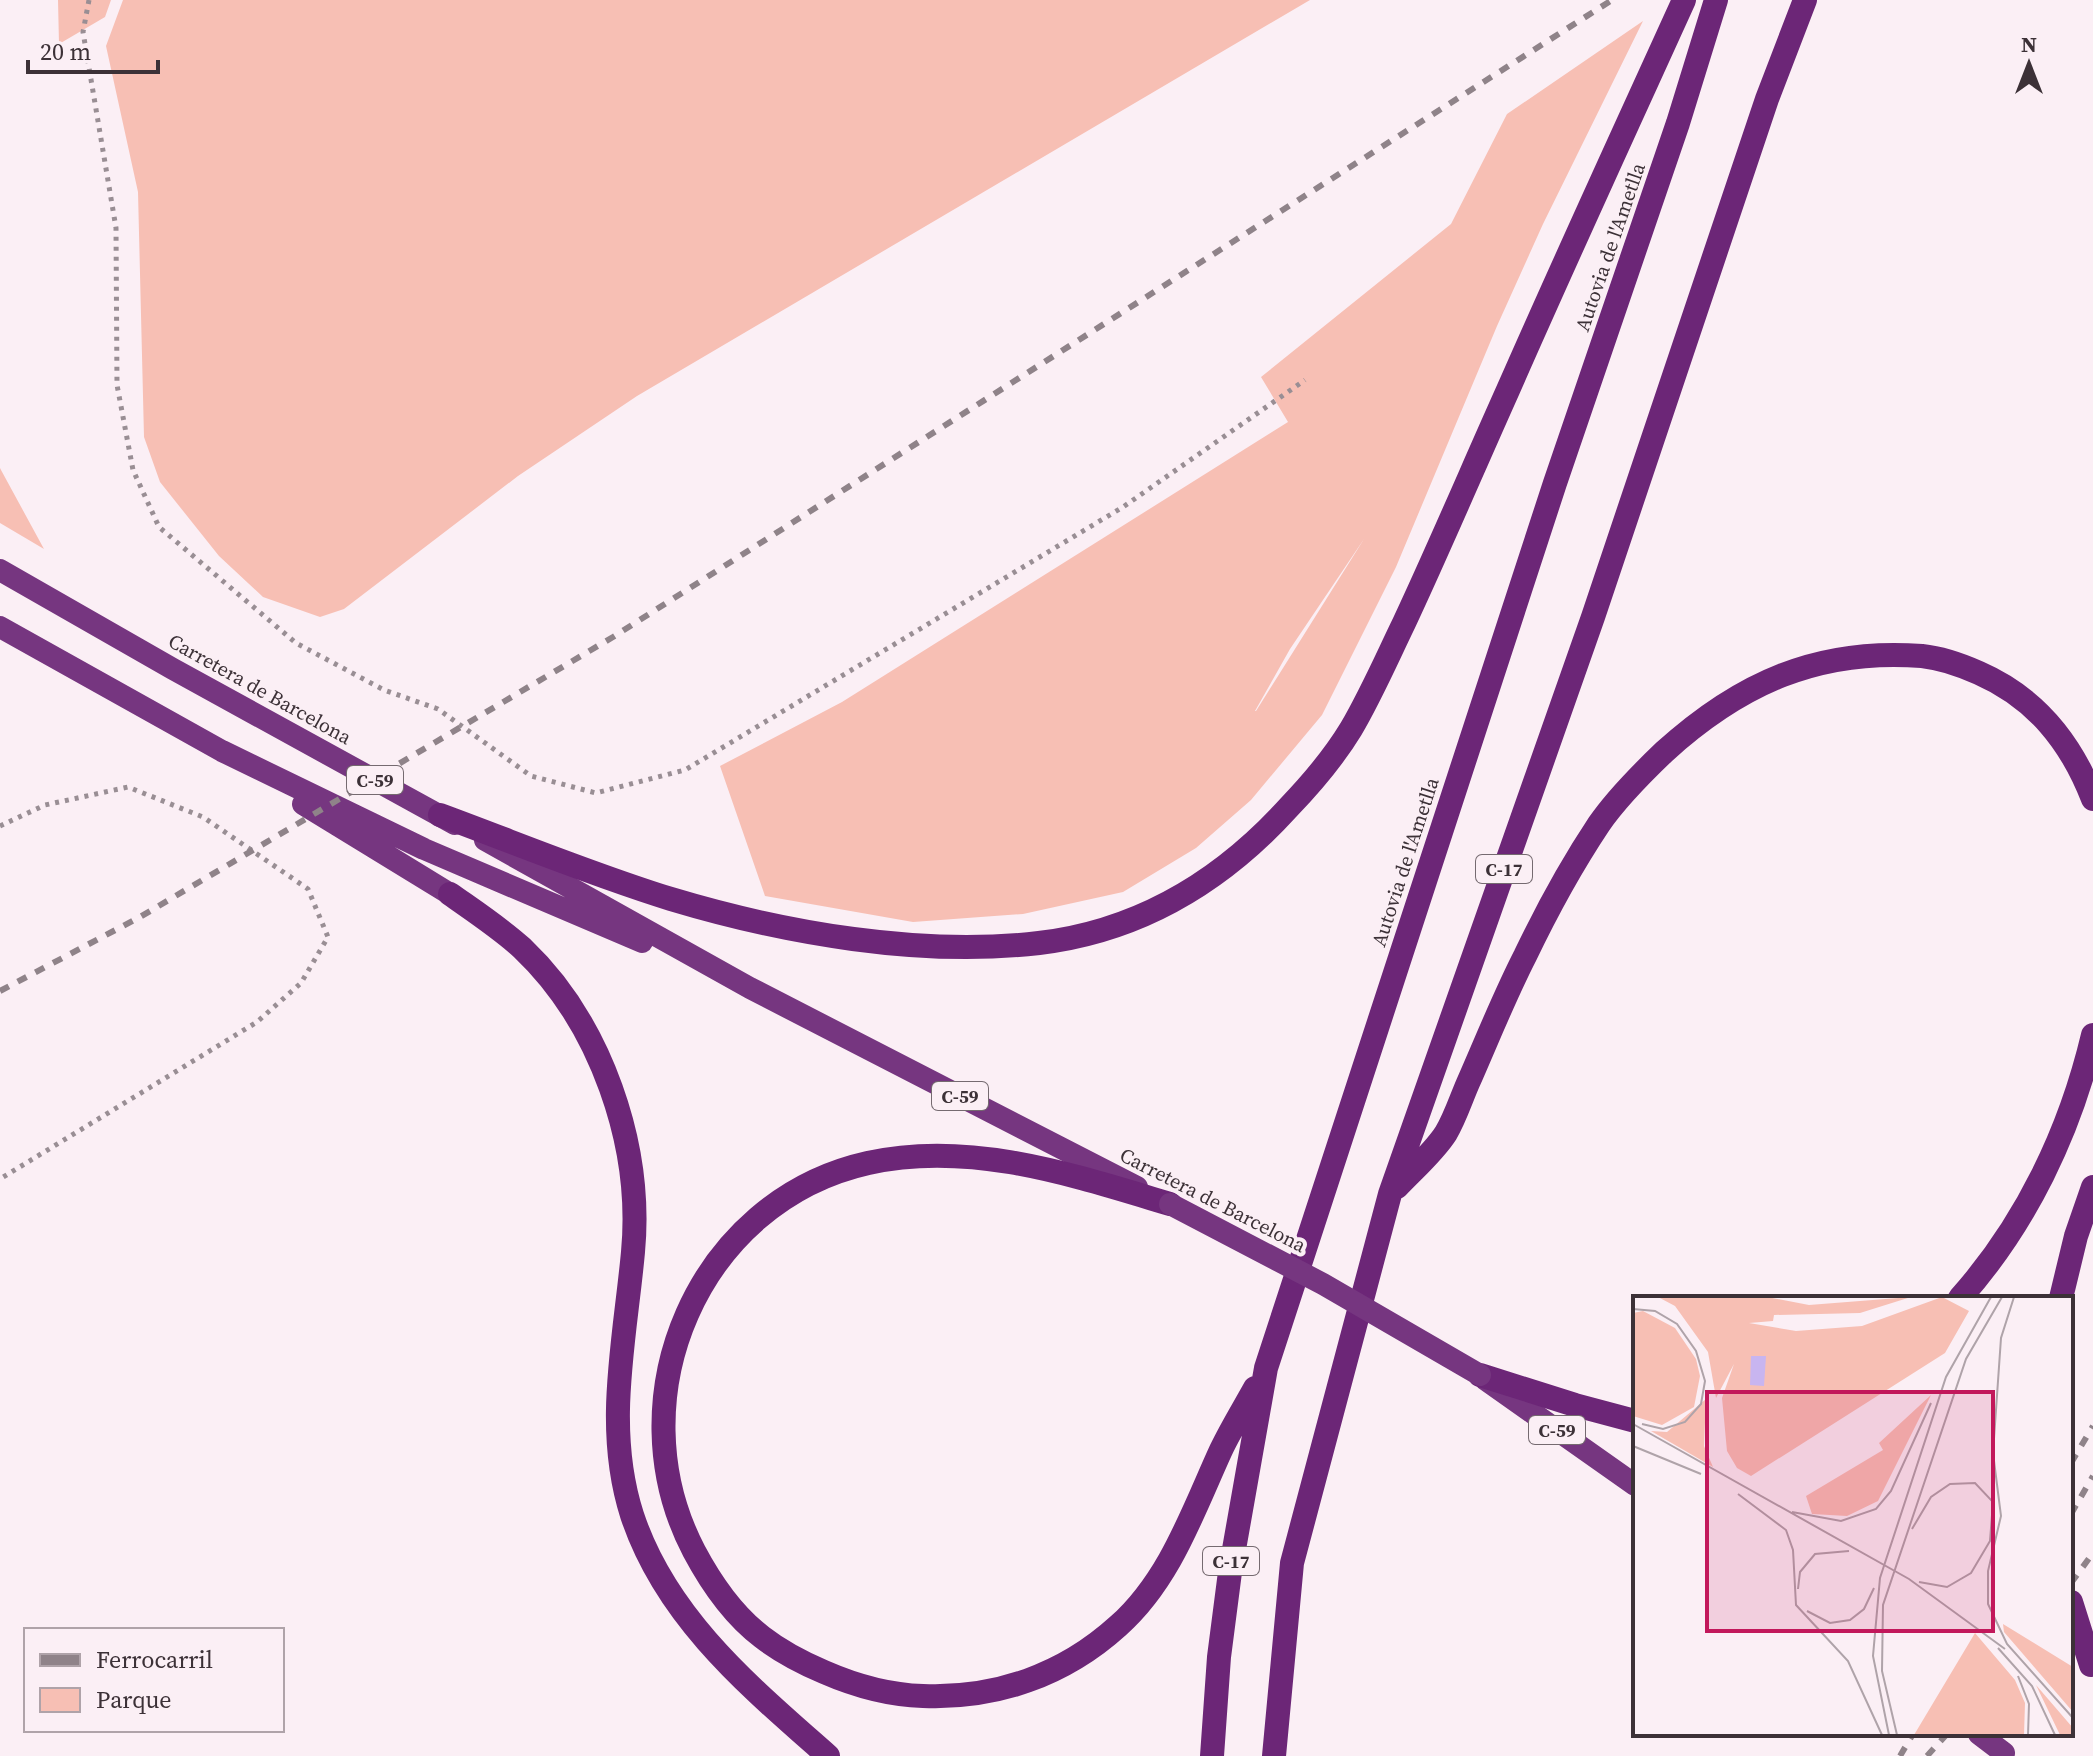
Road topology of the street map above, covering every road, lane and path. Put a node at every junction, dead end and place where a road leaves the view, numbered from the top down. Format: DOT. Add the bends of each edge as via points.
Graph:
graph roads {
  1 [pos="89,0"];
  2 [pos="1684,0"];
  3 [pos="1716,0"];
  4 [pos="1805,0"];
  5 [pos="1305,380"];
  6 [pos="0,570"];
  7 [pos="0,627"];
  8 [pos="222,751"];
  9 [pos="2093,799"];
  10 [pos="440,815"];
  11 [pos="0,826"];
  12 [pos="450,894"];
  13 [pos="750,988"];
  14 [pos="2093,1035"];
  15 [pos="0,1179"];
  16 [pos="2093,1187"];
  17 [pos="1390,1194"];
  18 [pos="1170,1204"];
  19 [pos="1962,1296"];
  20 [pos="2061,1296"];
  21 [pos="1266,1368"];
  22 [pos="1480,1375"];
  23 [pos="1633,1420"];
  24 [pos="1633,1484"];
  25 [pos="2073,1608"];
  26 [pos="2092,1668"];
  27 [pos="1982,1736"];
  28 [pos="2007,1755"];
  29 [pos="828,1756"];
  30 [pos="1212,1756"];
  31 [pos="1274,1756"];
  1 -- 5 [label="path" via="83,32 116,228 117,385 133,470 159,527 296,643 384,690 438,709 531,776 596,793 685,770 1123,507"];
  2 -- 10 [label="highway" via="1419,590 1350,730 1273,826 1236,861 1189,893 1092,933 1040,943 916,945 784,926 669,898"];
  3 -- 21 [label="highway, Autovia de l'Ametlla / C-17"];
  4 -- 17 [label="highway, C-17"];
  6 -- 10 [label="highway, Carretera de Barcelona / C-59"];
  7 -- 8 [label="highway, Carretera de Barcelona / C-59"];
  8 -- 12 [label="highway"];
  8 -- 13 [label="highway, Carretera de Barcelona / C-59" via="424,849"];
  9 -- 17 [label="highway" via="2069,747 2028,701 1998,681 1931,657 1886,653 1833,659 1729,700 1642,773 1601,822 1524,957 1445,1133"];
  10 -- 13 [label="highway, Carretera de Barcelona / C-59"];
  11 -- 15 [label="path" via="45,805 128,787 203,817 308,889 328,937 301,983 257,1022"];
  12 -- 29 [label="highway" via="524,950 551,982 601,1062 619,1114 629,1161 634,1247 620,1367 620,1465 653,1563 715,1652"];
  13 -- 18 [label="highway, Carretera de Barcelona / C-59"];
  14 -- 19 [label="highway" via="2056,1149 2038,1185"];
  16 -- 20 [label="highway"];
  17 -- 31 [label="highway, C-17" via="1292,1563"];
  18 -- 21 [label="highway" via="1026,1164 918,1156 826,1174 757,1217 703,1280 669,1368 664,1453 685,1533 706,1573 762,1637 850,1683 902,1695 956,1697 1043,1676 1085,1653 1148,1594"];
  18 -- 22 [label="highway, Carretera de Barcelona / C-59, bridge"];
  21 -- 30 [label="highway, Autovia de l'Ametlla / C-17" via="1230,1572"];
  22 -- 23 [label="highway"];
  22 -- 24 [label="highway, Carretera de Barcelona / C-59"];
  25 -- 26 [label="highway, bridge"];
  27 -- 28 [label="highway, bridge"];
}
